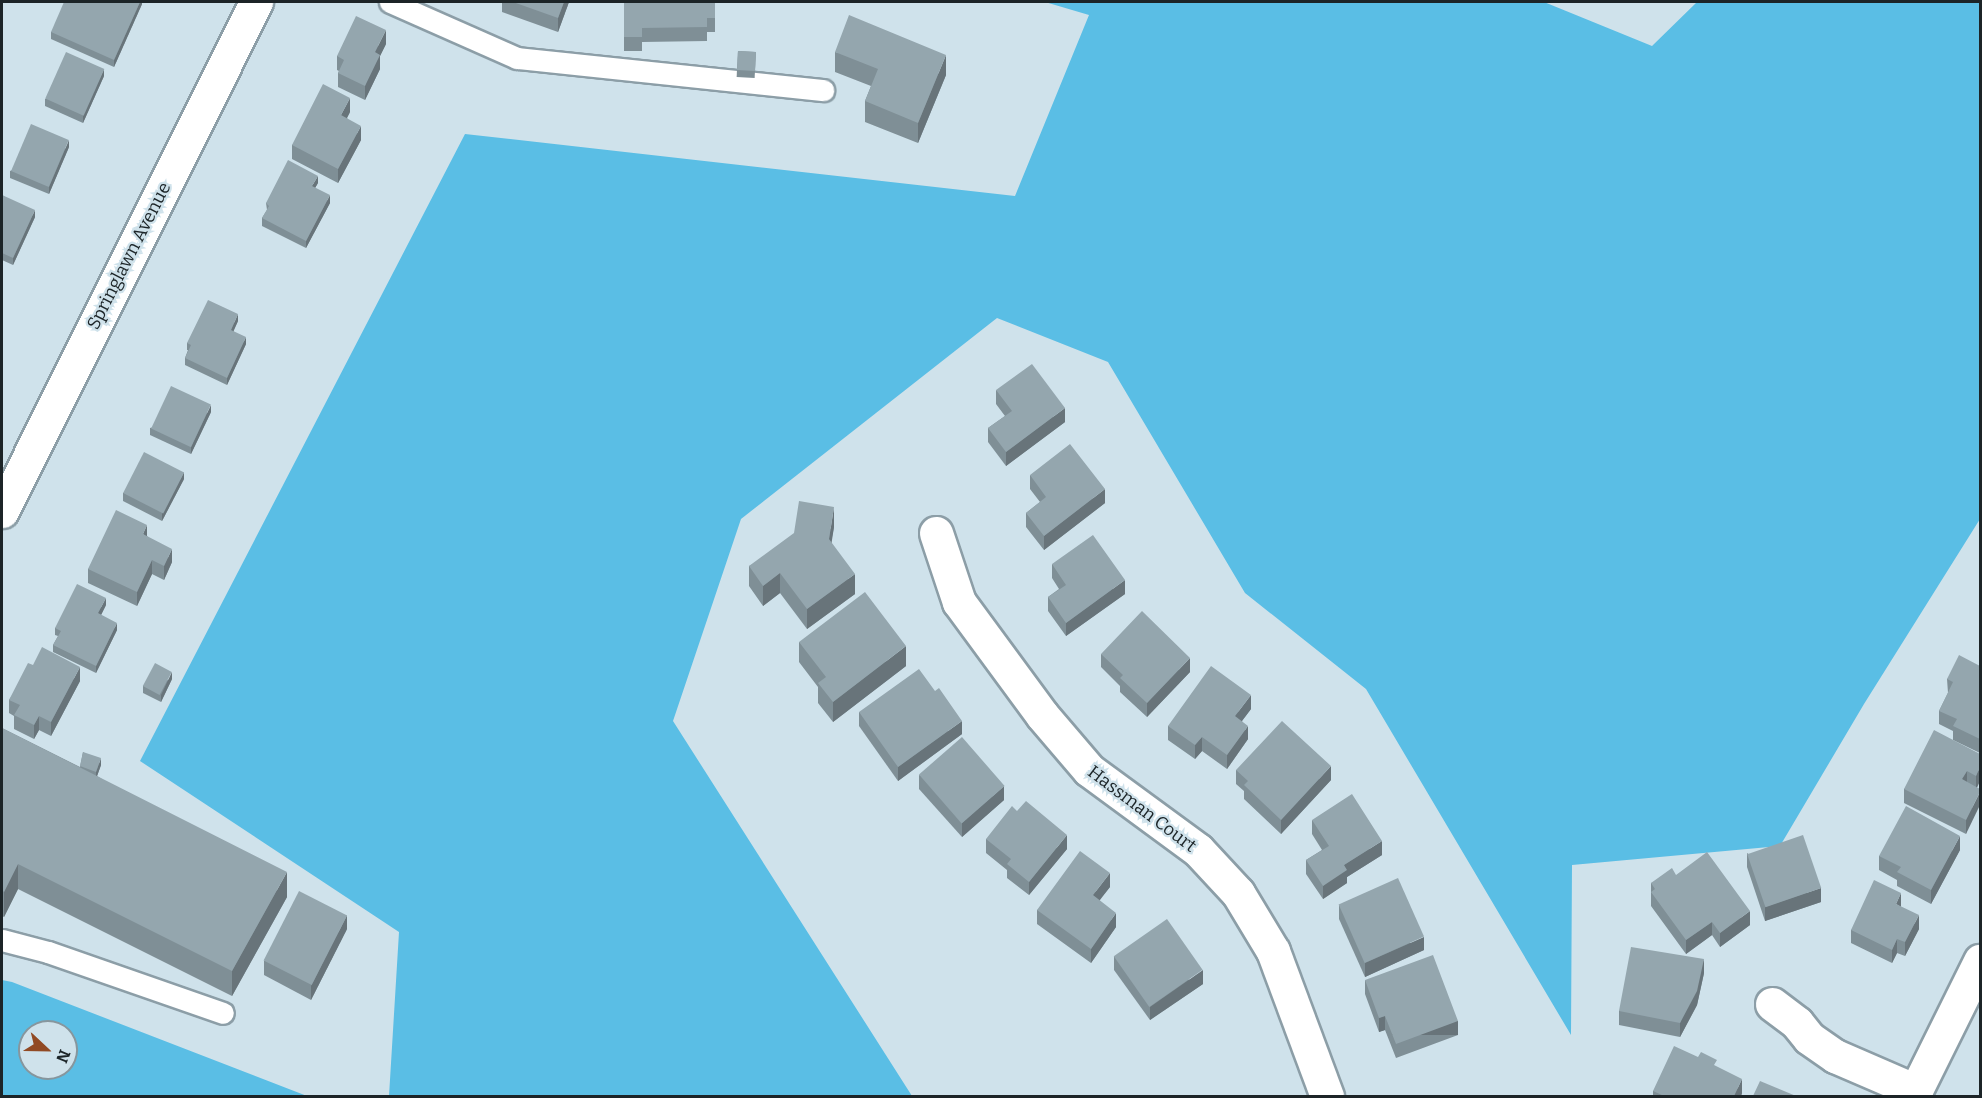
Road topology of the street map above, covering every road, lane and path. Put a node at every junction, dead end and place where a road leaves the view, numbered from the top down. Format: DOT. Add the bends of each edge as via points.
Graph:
graph roads {
  1 [pos="256,2"];
  2 [pos="390,2"];
  3 [pos="823,90"];
  4 [pos="2,511"];
  5 [pos="936,533"];
  6 [pos="2,940"];
  7 [pos="1980,961"];
  8 [pos="1772,1004"];
  9 [pos="223,1013"];
  10 [pos="1915,1094"];
  11 [pos="1327,1096"];
  1 -- 4 [label="street, Springlawn Avenue"];
  2 -- 3 [label="lane" via="518,58"];
  5 -- 11 [label="street, Hassman Court" via="960,602 1042,715 1089,770 1198,850 1238,892 1273,951"];
  6 -- 9 [label="lane" via="48,952"];
  7 -- 10 [label="street"];
  8 -- 10 [label="street" via="1835,1056"];
}
